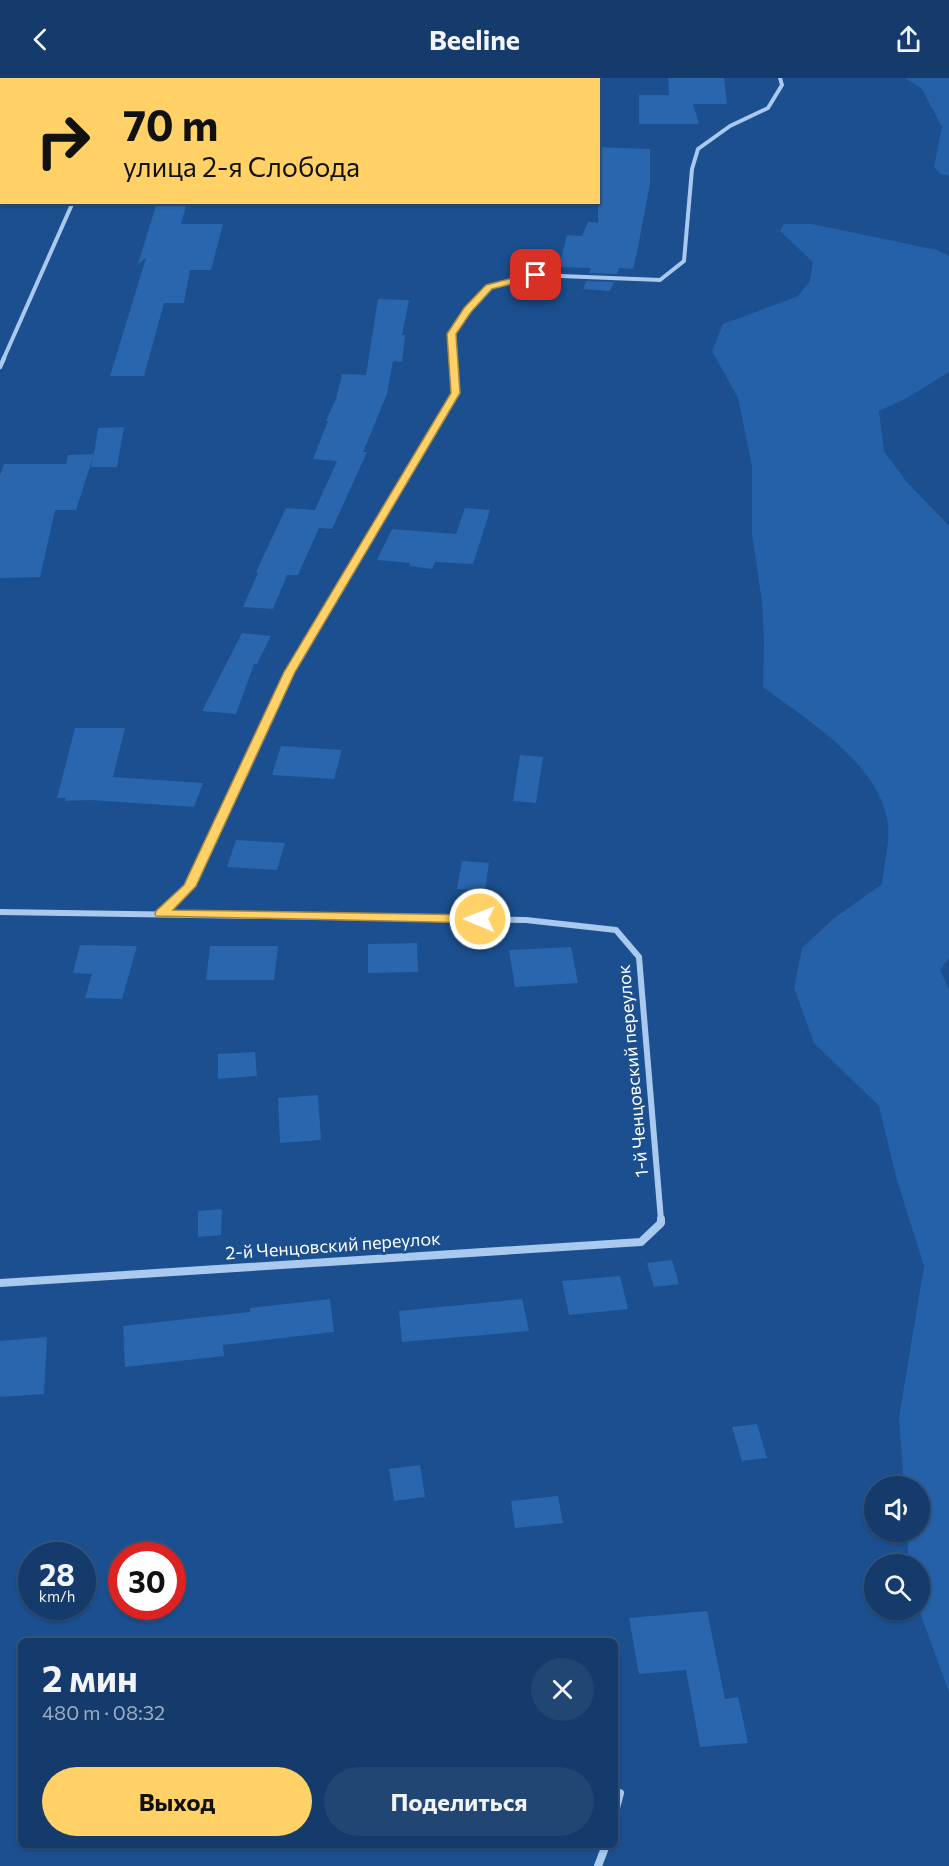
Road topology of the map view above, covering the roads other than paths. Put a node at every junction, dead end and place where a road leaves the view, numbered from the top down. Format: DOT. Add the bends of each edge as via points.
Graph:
graph roads {
  1 [pos="780,78"];
  2 [pos="72,204"];
  3 [pos="0,367"];
  4 [pos="0,912"];
  5 [pos="161,914"];
  6 [pos="661,1222"];
  7 [pos="0,1282"];
  8 [pos="621,1793"];
  9 [pos="618,1802"];
  10 [pos="605,1848"];
  11 [pos="598,1866"];
  1 -- 5 [label="street" via="782,85 768,108 730,126 698,149 692,169 684,261 660,280 536,275 489,287 467,310 451,334 455,393 290,672 190,886"];
  2 -- 3 [label="street"];
  4 -- 5 [label="street, 1-й Ченцовский переулок"];
  5 -- 6 [label="street, 1-й Ченцовский переулок" via="526,920 616,930 639,957"];
  6 -- 7 [label="street, 2-й Ченцовский переулок" via="641,1242"];
  8 -- 9 [label="street"];
  10 -- 11 [label="street"];
}
